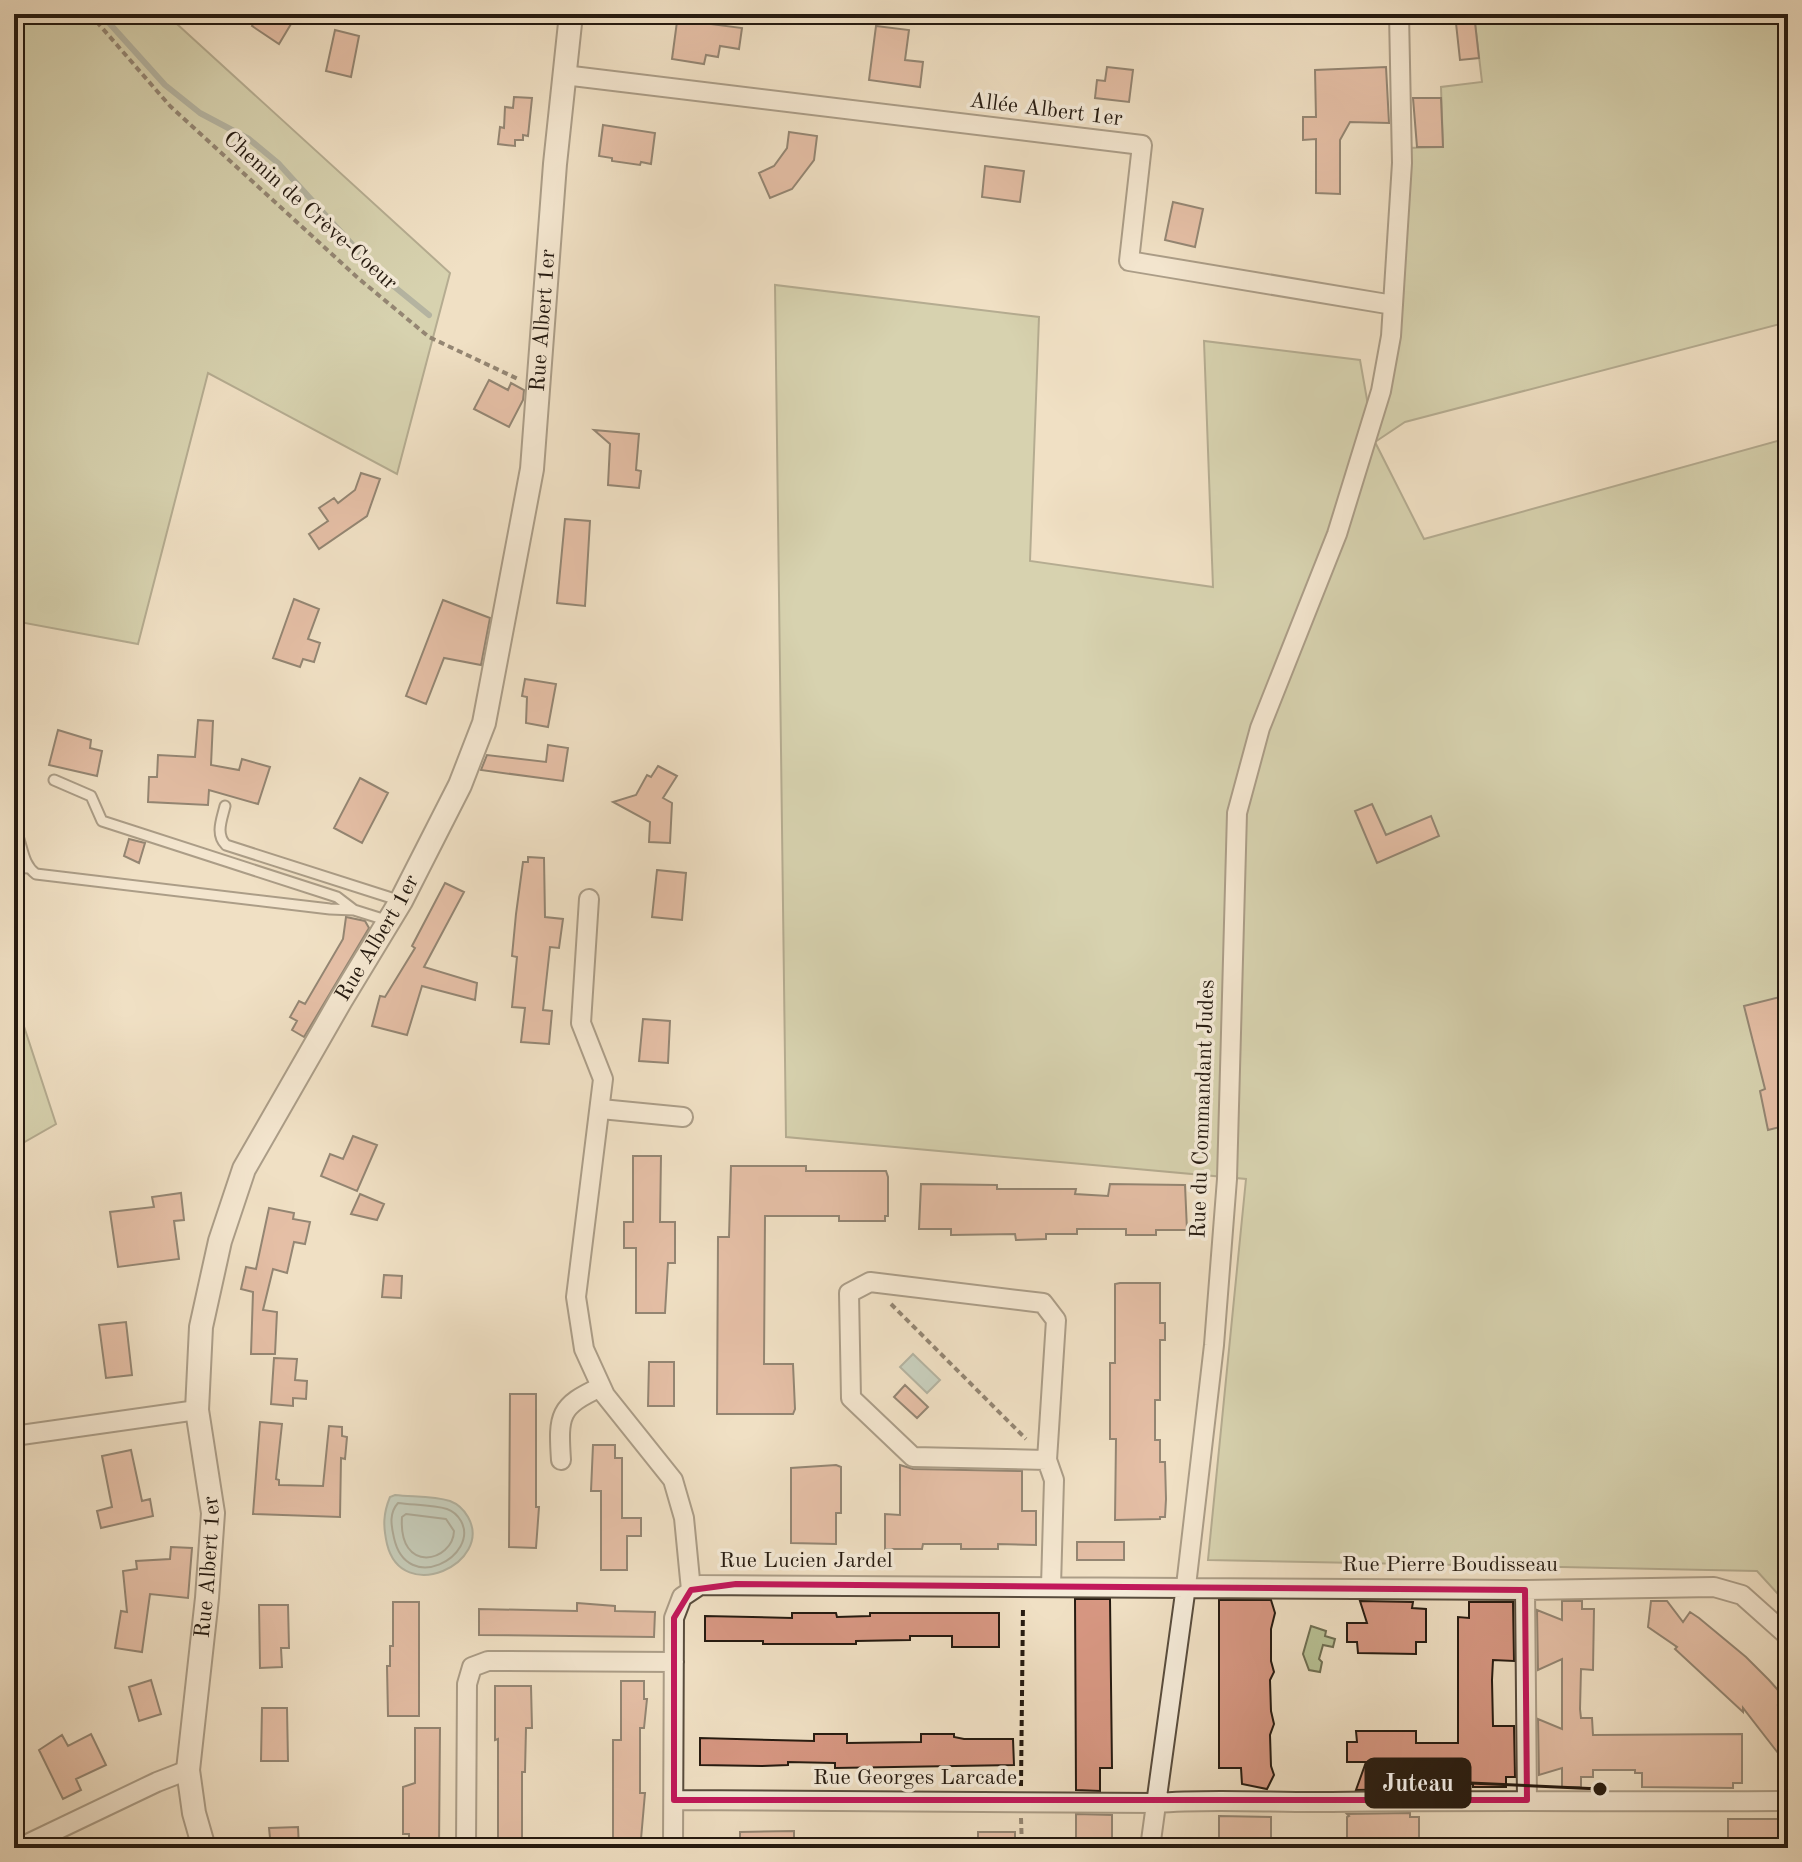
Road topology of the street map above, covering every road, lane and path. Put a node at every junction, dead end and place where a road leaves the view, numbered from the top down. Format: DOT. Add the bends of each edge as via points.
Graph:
graph roads {
  1 [pos="90,14"];
  2 [pos="571,14"];
  3 [pos="1399,14"];
  4 [pos="564,75"];
  5 [pos="1393,305"];
  6 [pos="540,389"];
  7 [pos="54,780"];
  8 [pos="225,806"];
  9 [pos="14,827"];
  10 [pos="14,867"];
  11 [pos="28,868"];
  12 [pos="589,899"];
  13 [pos="401,901"];
  14 [pos="354,910"];
  15 [pos="389,921"];
  16 [pos="601,1109"];
  17 [pos="683,1117"];
  18 [pos="870,1282"];
  19 [pos="601,1387"];
  20 [pos="197,1410"];
  21 [pos="14,1436"];
  22 [pos="561,1460"];
  23 [pos="1047,1460"];
  24 [pos="1023,1586"];
  25 [pos="1051,1586"];
  26 [pos="1186,1586"];
  27 [pos="691,1590"];
  28 [pos="1525,1590"];
  29 [pos="1788,1636"];
  30 [pos="674,1662"];
  31 [pos="188,1770"];
  32 [pos="674,1800"];
  33 [pos="1527,1800"];
  34 [pos="1788,1801"];
  35 [pos="1021,1803"];
  36 [pos="1156,1803"];
  37 [pos="19,1848"];
  38 [pos="204,1848"];
  39 [pos="466,1848"];
  40 [pos="673,1848"];
  41 [pos="1022,1848"];
  42 [pos="1150,1848"];
  1 -- 6 [label="path, Chemin de Crève-Coeur" via="170,106 370,288 429,337"];
  2 -- 4 [label="street, Rue Albert 1er"];
  3 -- 5 [label="street, Rue du Commandant Judes" via="1402,163"];
  4 -- 5 [label="street, Allée Albert 1er" via="1142,145 1129,261"];
  4 -- 6 [label="street, Rue Albert 1er"];
  5 -- 26 [label="street, Rue du Commandant Judes" via="1381,391 1337,534 1260,728 1237,813 1227,1179"];
  6 -- 13 [label="street, Rue Albert 1er" via="532,469 484,723 460,785"];
  7 -- 14 [label="lane" via="91,796 102,821 337,897"];
  8 -- 13 [label="lane" via="220,832 226,845"];
  9 -- 11 [label="lane"];
  10 -- 11 [label="lane"];
  11 -- 14 [label="lane" via="36,874"];
  12 -- 16 [label="street" via="581,1023 603,1079"];
  13 -- 15 [label="street, Rue Albert 1er"];
  14 -- 15 [label="lane"];
  15 -- 20 [label="street, Rue Albert 1er" via="244,1169 220,1241 201,1327"];
  16 -- 17 [label="street"];
  16 -- 19 [label="street" via="576,1297 584,1349"];
  18 -- 23 [label="path"];
  18 -- 23 [label="street" via="1043,1303 1056,1320"];
  18 -- 23 [label="street" via="849,1293 851,1398 913,1457"];
  19 -- 22 [label="street" via="566,1408 559,1428"];
  19 -- 27 [label="street" via="673,1480 684,1518"];
  20 -- 21 [label="street"];
  20 -- 31 [label="street, Rue Albert 1er" via="213,1513"];
  23 -- 25 [label="street" via="1054,1480"];
  24 -- 25 [label="street, Rue Lucien Jardel"];
  24 -- 27 [label="street, Rue Lucien Jardel" via="736,1584"];
  24 -- 35 [label="path"];
  25 -- 26 [label="street, Rue Lucien Jardel"];
  26 -- 28 [label="street, Rue Pierre Boudisseau"];
  26 -- 36 [label="street, Rue du Commandant Judes"];
  27 -- 30 [label="street, Rue Lucien Jardel" via="682,1597 674,1618"];
  28 -- 29 [label="street, Rue Pierre Boudisseau" via="1714,1587 1742,1595"];
  28 -- 33 [label="street"];
  30 -- 32 [label="street, Rue Lucien Jardel"];
  30 -- 39 [label="street" via="488,1661 472,1667 467,1684"];
  31 -- 37 [label="street"];
  31 -- 38 [label="street, Rue Albert 1er"];
  32 -- 35 [label="street, Rue Georges Larcade"];
  32 -- 40 [label="street, Rue Lucien Jardel"];
  33 -- 34 [label="street, Rue Georges Larcade"];
  33 -- 36 [label="street, Rue Georges Larcade"];
  35 -- 36 [label="street, Rue Georges Larcade"];
  35 -- 41 [label="path"];
  36 -- 42 [label="street, Rue du Commandant Judes"];
}
